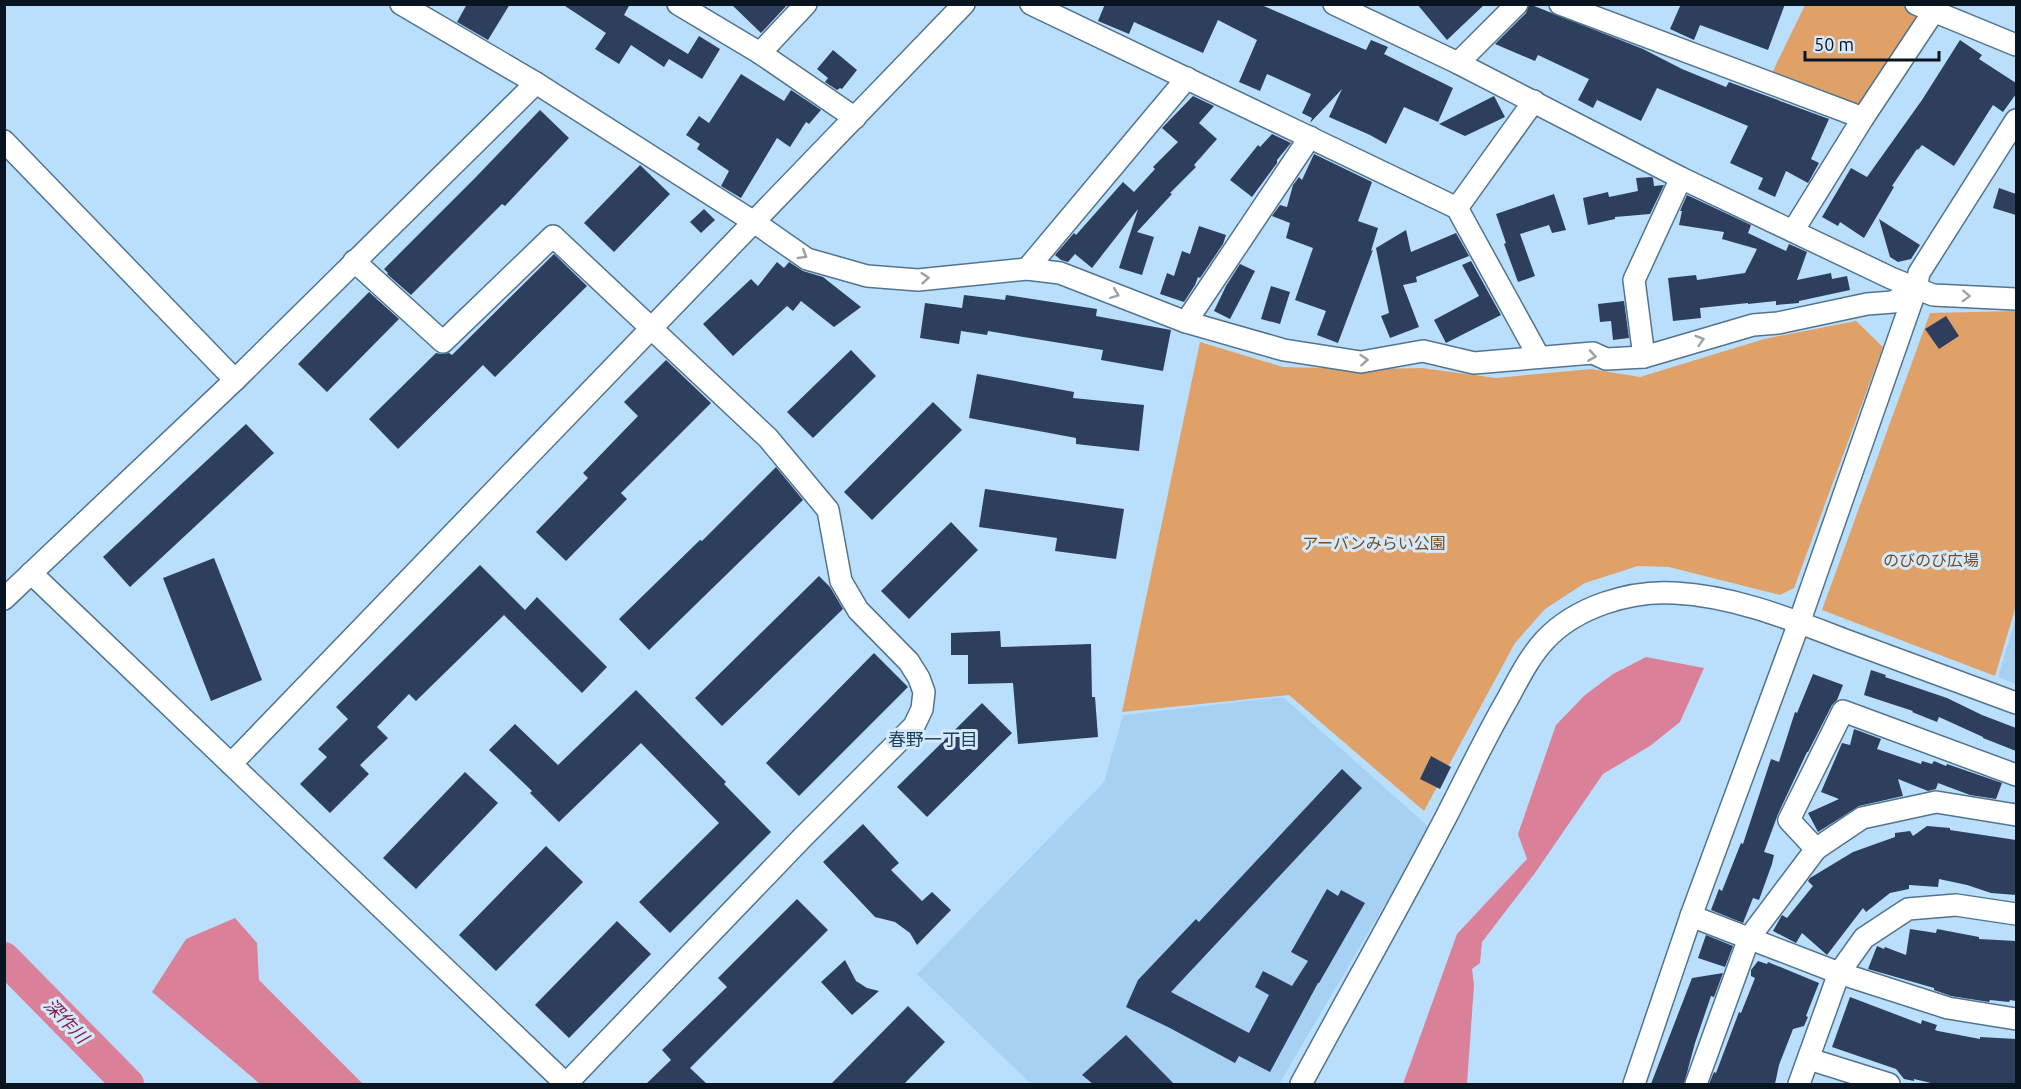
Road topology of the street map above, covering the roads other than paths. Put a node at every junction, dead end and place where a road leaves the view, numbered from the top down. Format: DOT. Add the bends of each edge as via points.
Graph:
graph roads {
  1 [pos="678,4"];
  2 [pos="806,4"];
  3 [pos="964,4"];
  4 [pos="1031,4"];
  5 [pos="1517,4"];
  6 [pos="1560,4"];
  7 [pos="1340,6"];
  8 [pos="415,8"];
  9 [pos="1925,8"];
  10 [pos="2016,45"];
  11 [pos="759,53"];
  12 [pos="1458,63"];
  13 [pos="1187,78"];
  14 [pos="537,83"];
  15 [pos="1534,101"];
  16 [pos="855,118"];
  17 [pos="1863,118"];
  18 [pos="2016,120"];
  19 [pos="1310,137"];
  20 [pos="4,141"];
  21 [pos="1681,178"];
  22 [pos="1457,208"];
  23 [pos="754,222"];
  24 [pos="1793,231"];
  25 [pos="354,261"];
  26 [pos="1027,268"];
  27 [pos="1916,289"];
  28 [pos="2016,299"];
  29 [pos="1186,322"];
  30 [pos="651,329"];
  31 [pos="1539,357"];
  32 [pos="1644,357"];
  33 [pos="235,380"];
  34 [pos="32,573"];
  35 [pos="4,599"];
  36 [pos="1799,622"];
  37 [pos="2016,703"];
  38 [pos="231,764"];
  39 [pos="2016,775"];
  40 [pos="2016,815"];
  41 [pos="1816,849"];
  42 [pos="2016,914"];
  43 [pos="1690,916"];
  44 [pos="1749,938"];
  45 [pos="1839,973"];
  46 [pos="2016,1019"];
  47 [pos="1809,1059"];
  48 [pos="566,1084"];
  49 [pos="1301,1084"];
  50 [pos="1634,1084"];
  51 [pos="1696,1084"];
  52 [pos="1799,1084"];
  53 [pos="1889,1084"];
  1 -- 11 [label="street"];
  2 -- 11 [label="street"];
  3 -- 16 [label="street"];
  4 -- 13 [label="street"];
  5 -- 12 [label="street"];
  6 -- 17 [label="street"];
  7 -- 12 [label="street"];
  8 -- 14 [label="street"];
  9 -- 10 [label="street"];
  9 -- 17 [label="street"];
  11 -- 16 [label="street"];
  12 -- 15 [label="street"];
  13 -- 19 [label="street"];
  13 -- 26 [label="street"];
  14 -- 23 [label="street"];
  14 -- 25 [label="street"];
  15 -- 21 [label="street"];
  15 -- 22 [label="street"];
  16 -- 23 [label="street"];
  17 -- 24 [label="street"];
  18 -- 27 [label="street" via="1919,273"];
  19 -- 22 [label="street"];
  19 -- 29 [label="street"];
  20 -- 33 [label="street"];
  21 -- 24 [label="street"];
  21 -- 32 [label="street" via="1634,280"];
  22 -- 31 [label="street"];
  23 -- 26 [label="street, one-way" via="807,259 867,276 918,280"];
  23 -- 30 [label="street"];
  24 -- 27 [label="street"];
  25 -- 30 [label="street" via="443,342 553,236"];
  25 -- 33 [label="street"];
  26 -- 29 [label="street, one-way" via="1060,273"];
  27 -- 28 [label="street, one-way" via="1933,295"];
  32 -- 27 [label="street, one-way" via="1753,325 1893,302"];
  27 -- 36 [label="street"];
  29 -- 31 [label="street, one-way" via="1284,350 1361,362 1423,351 1474,363"];
  30 -- 38 [label="street"];
  30 -- 48 [label="street" via="768,438 828,510 841,581 858,610 909,662 924,692 914,726"];
  31 -- 32 [label="street, one-way"];
  33 -- 34 [label="street"];
  34 -- 35 [label="street"];
  34 -- 38 [label="street"];
  36 -- 37 [label="street"];
  36 -- 43 [label="street"];
  36 -- 49 [label="street" via="1700,595 1647,593 1589,610 1566,622 1544,641 1510,693"];
  38 -- 48 [label="street"];
  39 -- 41 [label="street" via="1843,711 1789,820"];
  40 -- 41 [label="street" via="1936,802 1862,818"];
  41 -- 44 [label="street"];
  42 -- 45 [label="street" via="1956,905 1908,909 1864,938"];
  43 -- 44 [label="street"];
  43 -- 50 [label="street"];
  44 -- 45 [label="street"];
  44 -- 51 [label="street"];
  45 -- 46 [label="street" via="1948,1008"];
  45 -- 47 [label="street"];
  47 -- 52 [label="street"];
  47 -- 53 [label="street"];
}
